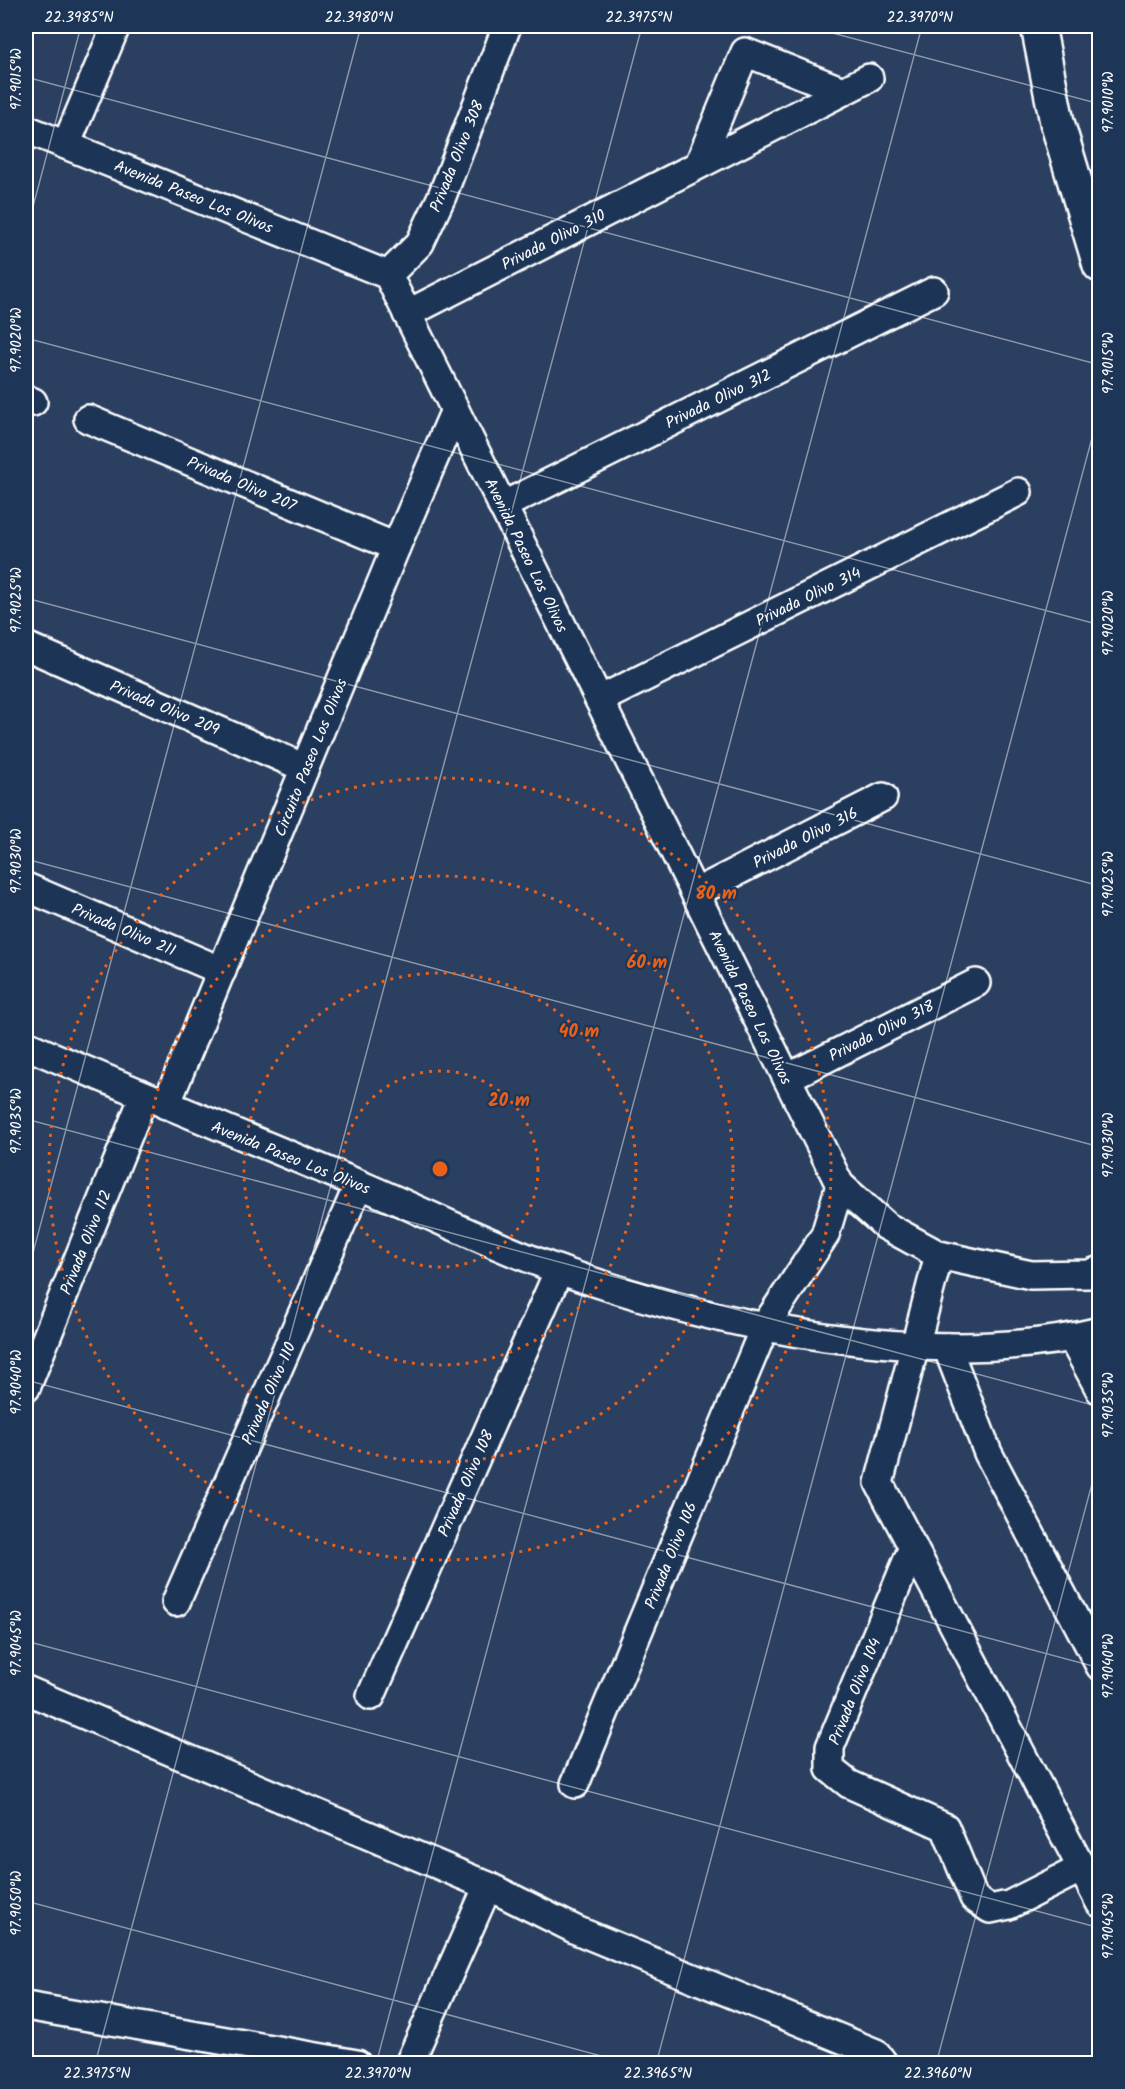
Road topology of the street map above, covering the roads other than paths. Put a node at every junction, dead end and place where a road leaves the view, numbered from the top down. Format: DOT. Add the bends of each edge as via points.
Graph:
graph roads {
  1 [pos="116,26"];
  2 [pos="507,26"];
  3 [pos="1038,26"];
  4 [pos="868,78"];
  5 [pos="843,91"];
  6 [pos="26,129"];
  7 [pos="66,145"];
  8 [pos="699,164"];
  9 [pos="1100,265"];
  10 [pos="388,275"];
  11 [pos="934,291"];
  12 [pos="407,314"];
  13 [pos="455,410"];
  14 [pos="88,419"];
  15 [pos="1017,492"];
  16 [pos="502,506"];
  17 [pos="396,547"];
  18 [pos="26,646"];
  19 [pos="599,700"];
  20 [pos="305,768"];
  21 [pos="883,797"];
  22 [pos="26,887"];
  23 [pos="695,893"];
  24 [pos="222,971"];
  25 [pos="976,983"];
  26 [pos="26,1045"];
  27 [pos="787,1078"];
  28 [pos="155,1101"];
  29 [pos="359,1184"];
  30 [pos="840,1185"];
  31 [pos="939,1255"];
  32 [pos="559,1270"];
  33 [pos="1100,1270"];
  34 [pos="765,1326"];
  35 [pos="1100,1331"];
  36 [pos="1072,1338"];
  37 [pos="916,1346"];
  38 [pos="947,1347"];
  39 [pos="26,1388"];
  40 [pos="1100,1390"];
  41 [pos="913,1547"];
  42 [pos="177,1602"];
  43 [pos="1100,1666"];
  44 [pos="26,1690"];
  45 [pos="371,1696"];
  46 [pos="575,1784"];
  47 [pos="1082,1868"];
  48 [pos="488,1886"];
  49 [pos="1100,1903"];
  50 [pos="26,2006"];
  51 [pos="357,2064"];
  52 [pos="409,2064"];
  53 [pos="884,2064"];
  1 -- 7 [label="street"];
  2 -- 10 [label="street, Privada Olivo 308" via="420,243"];
  3 -- 9 [label="street" via="1057,122"];
  4 -- 5 [label="street, Privada Olivo 310"];
  5 -- 8 [label="street, Privada Olivo 310"];
  5 -- 8 [label="street" via="745,52"];
  6 -- 7 [label="street, Avenida Paseo Los Olivos"];
  7 -- 10 [label="street, Avenida Paseo Los Olivos"];
  8 -- 12 [label="street, Privada Olivo 310"];
  10 -- 12 [label="street, Avenida Paseo Los Olivos"];
  11 -- 16 [label="street, Privada Olivo 312"];
  12 -- 13 [label="street, Avenida Paseo Los Olivos"];
  13 -- 16 [label="street, Avenida Paseo Los Olivos"];
  13 -- 17 [label="street, Circuito Paseo Los Olivos"];
  14 -- 17 [label="street, Privada Olivo 207"];
  15 -- 19 [label="street, Privada Olivo 314"];
  16 -- 19 [label="street, Avenida Paseo Los Olivos"];
  17 -- 20 [label="street, Circuito Paseo Los Olivos"];
  18 -- 20 [label="street, Privada Olivo 209"];
  19 -- 23 [label="street, Avenida Paseo Los Olivos"];
  20 -- 24 [label="street, Circuito Paseo Los Olivos"];
  21 -- 23 [label="street, Privada Olivo 316"];
  22 -- 24 [label="street, Privada Olivo 211"];
  23 -- 27 [label="street, Avenida Paseo Los Olivos"];
  24 -- 28 [label="street, Circuito Paseo Los Olivos"];
  25 -- 27 [label="street, Privada Olivo 318"];
  26 -- 28 [label="street, Avenida Paseo Los Olivos"];
  27 -- 30 [label="street, Avenida Paseo Los Olivos"];
  28 -- 29 [label="street, Avenida Paseo Los Olivos"];
  28 -- 39 [label="street, Privada Olivo 112"];
  29 -- 32 [label="street, Avenida Paseo Los Olivos"];
  29 -- 42 [label="street, Privada Olivo 110"];
  30 -- 31 [label="street, Avenida Paseo Los Olivos" via="886,1226"];
  30 -- 34 [label="street" via="825,1235"];
  31 -- 33 [label="street, Avenida Paseo Los Olivos" via="1031,1275 1089,1274"];
  31 -- 37 [label="street"];
  32 -- 34 [label="street, Avenida Paseo Los Olivos"];
  32 -- 45 [label="street, Privada Olivo 108"];
  34 -- 37 [label="street, Avenida Paseo Los Olivos" via="832,1339"];
  34 -- 46 [label="street, Privada Olivo 106"];
  35 -- 36 [label="street, Avenida Paseo Los Olivos"];
  36 -- 38 [label="street, Avenida Paseo Los Olivos"];
  36 -- 40 [label="street"];
  37 -- 38 [label="street, Avenida Paseo Los Olivos"];
  37 -- 41 [label="street" via="879,1483"];
  38 -- 43 [label="street" via="988,1453"];
  41 -- 47 [label="street"];
  41 -- 47 [label="street, Privada Olivo 104" via="830,1747 830,1769 849,1784 945,1827 974,1898 990,1909 1009,1905"];
  44 -- 48 [label="street"];
  47 -- 49 [label="street"];
  48 -- 52 [label="street"];
  48 -- 53 [label="street" via="576,1930 876,2053"];
  50 -- 51 [label="street"];
}
